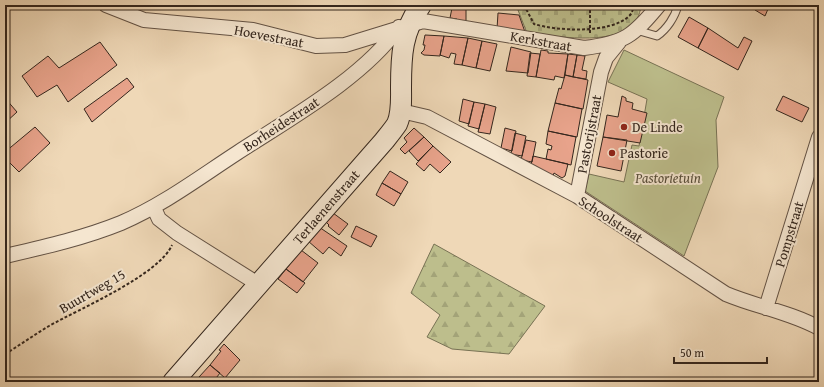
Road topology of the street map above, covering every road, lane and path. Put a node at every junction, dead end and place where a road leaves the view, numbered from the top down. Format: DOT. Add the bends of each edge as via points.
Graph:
graph roads {
  1 [pos="106,5"];
  2 [pos="421,5"];
  3 [pos="524,5"];
  4 [pos="590,5"];
  5 [pos="634,5"];
  6 [pos="659,5"];
  7 [pos="678,5"];
  8 [pos="404,26"];
  9 [pos="589,30"];
  10 [pos="636,30"];
  11 [pos="619,42"];
  12 [pos="588,48"];
  13 [pos="601,72"];
  14 [pos="400,111"];
  15 [pos="819,138"];
  16 [pos="577,196"];
  17 [pos="154,208"];
  18 [pos="177,233"];
  19 [pos="5,256"];
  20 [pos="258,284"];
  21 [pos="766,308"];
  22 [pos="819,328"];
  23 [pos="5,354"];
  24 [pos="172,382"];
  1 -- 8 [label="street, Hoevestraat" via="144,20 253,30 316,46 345,45"];
  2 -- 8 [label="street, Terlaenenstraat"];
  3 -- 9 [label="path" via="534,24"];
  4 -- 9 [label="path"];
  5 -- 9 [label="path" via="630,15 623,21"];
  6 -- 10 [label="street, Kerkstraat"];
  7 -- 10 [label="lane" via="664,31 657,36"];
  8 -- 12 [label="street, Kerkstraat" via="423,21"];
  8 -- 14 [label="street, Terlaenenstraat"];
  8 -- 17 [label="street, Borheidestraat" via="357,71 303,111"];
  9 -- 12 [label="path"];
  10 -- 11 [label="street, Kerkstraat"];
  11 -- 12 [label="street, Kerkstraat"];
  11 -- 13 [label="street, Pastorijstraat" via="606,58"];
  12 -- 13 [label="street"];
  13 -- 16 [label="street, Pastorijstraat"];
  14 -- 16 [label="street, Schoolstraat" via="427,117"];
  14 -- 20 [label="street, Terlaenenstraat" via="397,124 384,141"];
  15 -- 21 [label="street, Pompstraat"];
  16 -- 21 [label="street, Schoolstraat" via="726,294"];
  17 -- 18 [label="street" via="159,219"];
  17 -- 19 [label="street, Borheidestraat" via="70,240"];
  18 -- 20 [label="street"];
  18 -- 23 [label="path, Buurtweg 15" via="170,250 154,266 109,295 50,326"];
  20 -- 24 [label="street, Terlaenenstraat"];
  21 -- 22 [label="street, Schoolstraat"];
}
